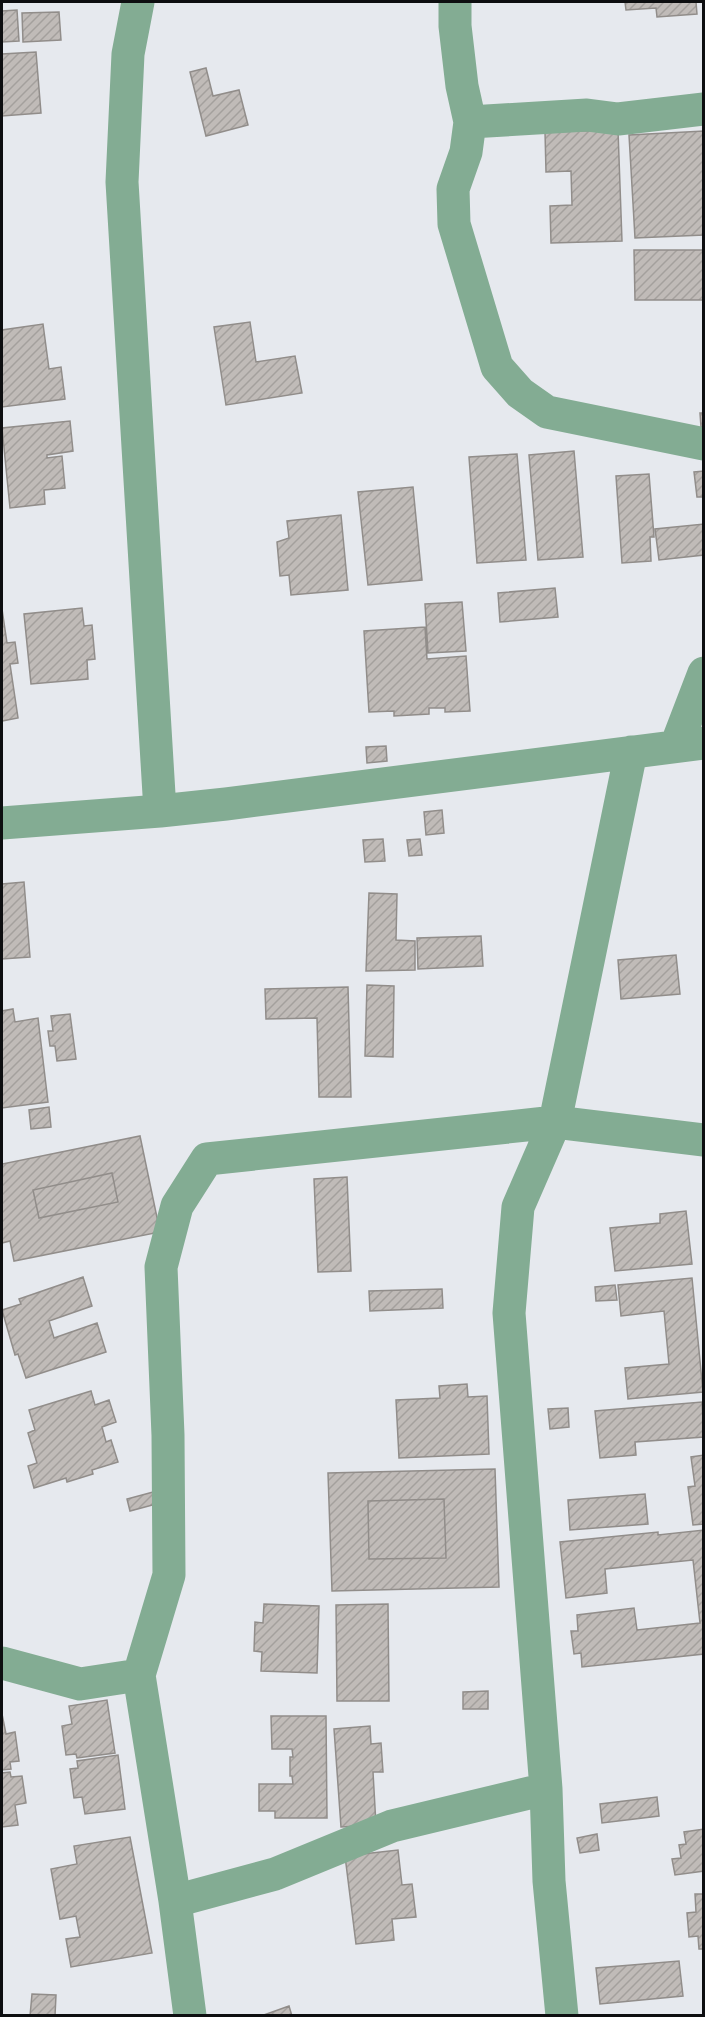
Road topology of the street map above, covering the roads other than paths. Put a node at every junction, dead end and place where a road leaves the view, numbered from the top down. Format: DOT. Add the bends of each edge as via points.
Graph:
graph roads {
  1 [pos="138,2"];
  2 [pos="455,2"];
  3 [pos="704,109"];
  4 [pos="470,122"];
  5 [pos="704,444"];
  6 [pos="704,673"];
  7 [pos="690,744"];
  8 [pos="631,752"];
  9 [pos="160,811"];
  10 [pos="2,823"];
  11 [pos="555,1122"];
  12 [pos="704,1140"];
  13 [pos="2,1663"];
  14 [pos="139,1675"];
  15 [pos="546,1789"];
  16 [pos="175,1901"];
  17 [pos="190,2016"];
  18 [pos="562,2016"];
  1 -- 9 [label="street" via="128,54 122,182"];
  2 -- 4 [label="street" via="461,76"];
  3 -- 4 [label="street" via="618,119 587,115"];
  4 -- 5 [label="street" via="466,152 453,189 454,224 497,367 520,393 548,412"];
  6 -- 7 [label="street"];
  7 -- 8 [label="street"];
  8 -- 9 [label="street"];
  8 -- 11 [label="street"];
  9 -- 10 [label="street"];
  11 -- 12 [label="street"];
  11 -- 14 [label="street" via="207,1160 177,1206 161,1267 169,1575"];
  11 -- 15 [label="street" via="518,1207 509,1313"];
  13 -- 14 [label="street" via="80,1684"];
  14 -- 16 [label="street"];
  15 -- 16 [label="street" via="392,1826 276,1874"];
  15 -- 18 [label="street" via="549,1881"];
  16 -- 17 [label="street"];
}
